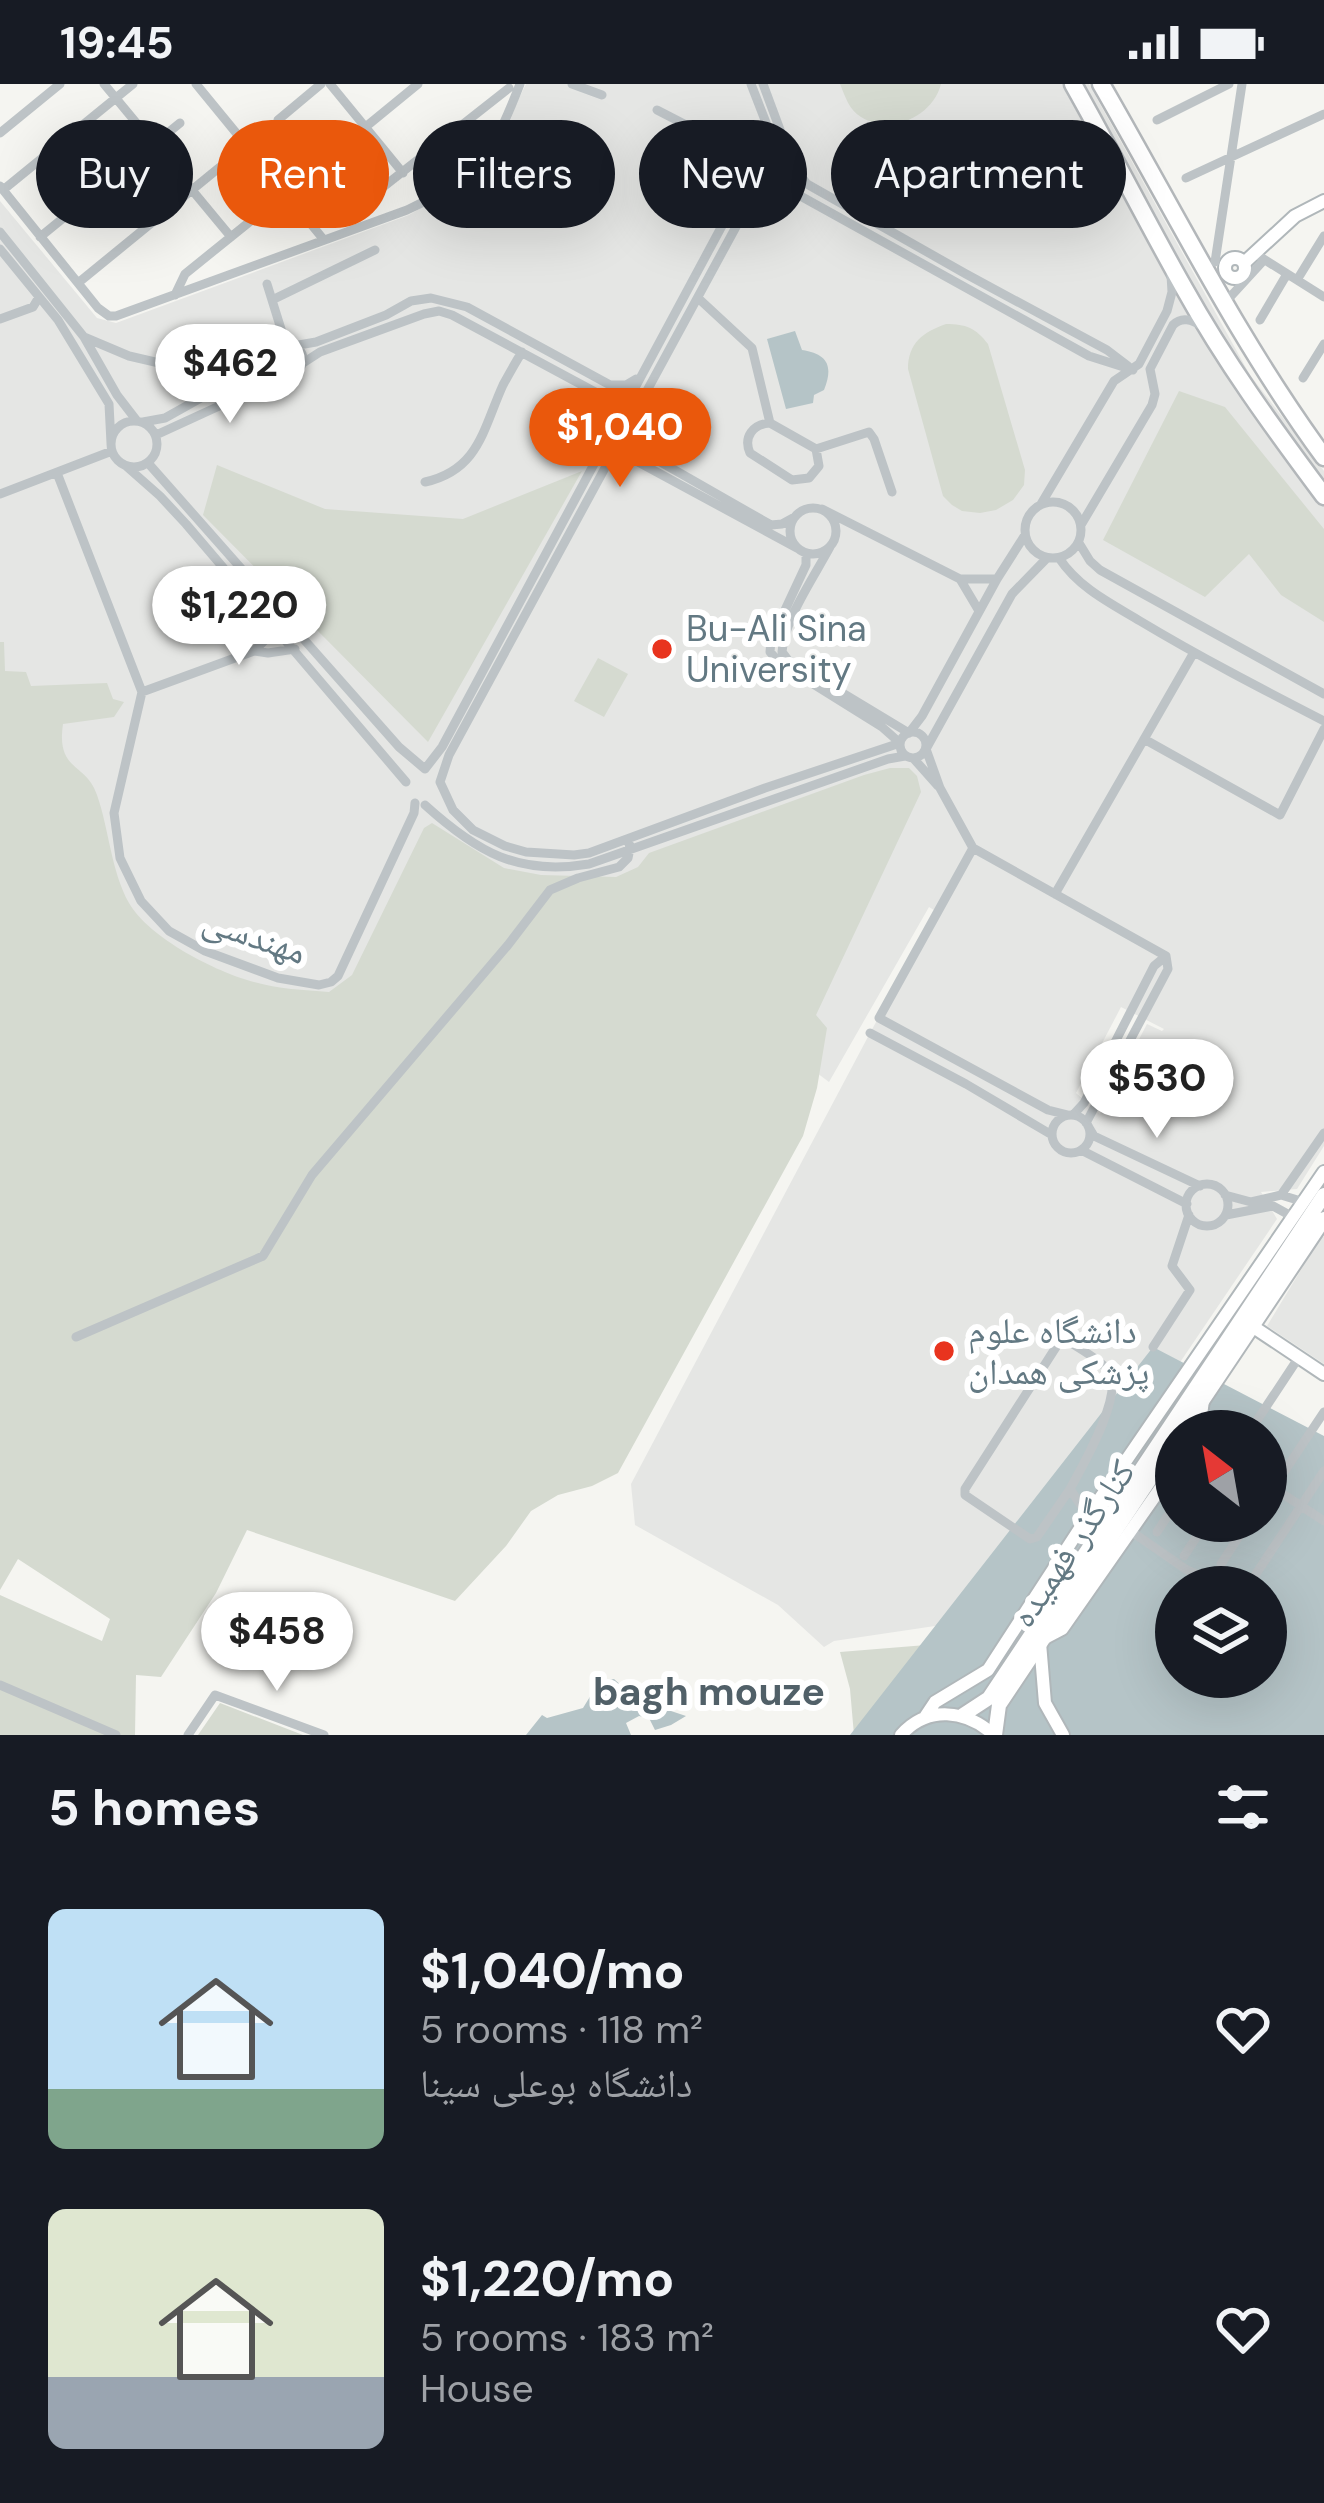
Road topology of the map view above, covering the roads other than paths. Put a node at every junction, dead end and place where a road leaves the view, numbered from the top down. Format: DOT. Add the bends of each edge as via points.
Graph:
graph roads {
  1 [pos="60,84"];
  2 [pos="104,84"];
  3 [pos="133,84"];
  4 [pos="196,84"];
  5 [pos="326,84"];
  6 [pos="418,84"];
  7 [pos="572,84"];
  8 [pos="751,84"];
  9 [pos="763,84"];
  10 [pos="1073,84"];
  11 [pos="1229,84"];
  12 [pos="1242,84"];
  13 [pos="514,86"];
  14 [pos="1104,90"];
  15 [pos="602,94"];
  16 [pos="116,98"];
  17 [pos="1086,106"];
  18 [pos="657,110"];
  19 [pos="1324,114"];
  20 [pos="134,120"];
  21 [pos="278,120"];
  22 [pos="359,120"];
  23 [pos="374,120"];
  24 [pos="675,120"];
  25 [pos="765,120"];
  26 [pos="776,120"];
  27 [pos="1157,120"];
  28 [pos="0,133"];
  29 [pos="389,156"];
  30 [pos="1231,159"];
  31 [pos="217,170"];
  32 [pos="403,173"];
  33 [pos="1186,178"];
  34 [pos="389,184"];
  35 [pos="807,184"];
  36 [pos="1,188"];
  37 [pos="193,191"];
  38 [pos="807,200"];
  39 [pos="1324,201"];
  40 [pos="51,228"];
  41 [pos="147,228"];
  42 [pos="242,228"];
  43 [pos="721,228"];
  44 [pos="736,228"];
  45 [pos="0,232"];
  46 [pos="1324,236"];
  47 [pos="40,237"];
  48 [pos="231,237"];
  49 [pos="324,240"];
  50 [pos="0,249"];
  51 [pos="375,250"];
  52 [pos="1164,253"];
  53 [pos="1254,259"];
  54 [pos="1218,265"];
  55 [pos="1292,277"];
  56 [pos="78,283"];
  57 [pos="267,284"];
  58 [pos="175,295"];
  59 [pos="39,297"];
  60 [pos="1324,297"];
  61 [pos="698,298"];
  62 [pos="1226,298"];
  63 [pos="272,300"];
  64 [pos="0,319"];
  65 [pos="1260,320"];
  66 [pos="1210,332"];
  67 [pos="84,337"];
  68 [pos="1324,344"];
  69 [pos="289,345"];
  70 [pos="521,352"];
  71 [pos="274,357"];
  72 [pos="302,363"];
  73 [pos="1133,370"];
  74 [pos="282,372"];
  75 [pos="641,376"];
  76 [pos="1303,378"];
  77 [pos="233,380"];
  78 [pos="140,422"];
  79 [pos="770,423"];
  80 [pos="614,429"];
  81 [pos="156,435"];
  82 [pos="619,445"];
  83 [pos="111,447"];
  84 [pos="816,449"];
  85 [pos="1324,457"];
  86 [pos="148,463"];
  87 [pos="126,466"];
  88 [pos="58,473"];
  89 [pos="801,481"];
  90 [pos="425,482"];
  91 [pos="892,493"];
  92 [pos="0,494"];
  93 [pos="1324,494"];
  94 [pos="1041,504"];
  95 [pos="806,508"];
  96 [pos="822,509"];
  97 [pos="794,518"];
  98 [pos="1081,525"];
  99 [pos="1025,535"];
  100 [pos="1078,543"];
  101 [pos="830,547"];
  102 [pos="802,550"];
  103 [pos="1053,558"];
  104 [pos="997,579"];
  105 [pos="960,580"];
  106 [pos="979,611"];
  107 [pos="270,621"];
  108 [pos="1199,626"];
  109 [pos="295,649"];
  110 [pos="254,651"];
  111 [pos="1190,651"];
  112 [pos="1319,691"];
  113 [pos="142,692"];
  114 [pos="1302,710"];
  115 [pos="1324,725"];
  116 [pos="909,733"];
  117 [pos="1144,740"];
  118 [pos="900,743"];
  119 [pos="926,749"];
  120 [pos="910,758"];
  121 [pos="406,782"];
  122 [pos="940,788"];
  123 [pos="629,843"];
  124 [pos="973,848"];
  125 [pos="1055,894"];
  126 [pos="1133,1021"];
  127 [pos="870,1033"];
  128 [pos="1071,1115"];
  129 [pos="1087,1125"];
  130 [pos="1324,1133"];
  131 [pos="1052,1135"];
  132 [pos="1081,1150"];
  133 [pos="1324,1172"];
  134 [pos="1200,1186"];
  135 [pos="1225,1195"];
  136 [pos="1281,1195"];
  137 [pos="1317,1206"];
  138 [pos="1188,1210"];
  139 [pos="1226,1214"];
  140 [pos="1293,1217"];
  141 [pos="1324,1231"];
  142 [pos="1254,1327"];
  143 [pos="76,1337"];
  144 [pos="1153,1347"];
  145 [pos="1299,1357"];
  146 [pos="1324,1374"];
  147 [pos="1203,1400"];
  148 [pos="1196,1410"];
  149 [pos="1202,1410"];
  150 [pos="1264,1410"];
  151 [pos="1324,1412"];
  152 [pos="1287,1468"];
  153 [pos="1155,1471"];
  154 [pos="1324,1471"];
  155 [pos="1070,1490"];
  156 [pos="1155,1498"];
  157 [pos="1287,1498"];
  158 [pos="1301,1506"];
  159 [pos="1088,1516"];
  160 [pos="1324,1522"];
  161 [pos="1132,1532"];
  162 [pos="1193,1542"];
  163 [pos="1235,1542"];
  164 [pos="1184,1556"];
  165 [pos="1220,1564"];
  166 [pos="1181,1566"];
  167 [pos="1261,1566"];
  168 [pos="1041,1641"];
  169 [pos="0,1685"];
  170 [pos="963,1715"];
  171 [pos="925,1717"];
  172 [pos="116,1735"];
  173 [pos="188,1735"];
  174 [pos="324,1735"];
  175 [pos="901,1735"];
  176 [pos="995,1735"];
  177 [pos="1063,1735"];
  1 -- 28 [label="street"];
  2 -- 16 [label="street"];
  3 -- 16 [label="street"];
  4 -- 49 [label="street"];
  5 -- 21 [label="street"];
  5 -- 22 [label="street"];
  6 -- 23 [label="street"];
  7 -- 15 [label="street"];
  8 -- 25 [label="street"];
  9 -- 26 [label="street"];
  10 -- 17 [label="highway"];
  11 -- 27 [label="street"];
  12 -- 30 [label="street"];
  13 -- 32 [label="street"];
  13 -- 49 [label="street" via="501,132 474,171 407,210"];
  14 -- 17 [label="highway"];
  14 -- 54 [label="highway"];
  16 -- 20 [label="street"];
  16 -- 36 [label="street"];
  17 -- 52 [label="highway"];
  18 -- 24 [label="street"];
  19 -- 30 [label="street"];
  29 -- 32 [label="street"];
  30 -- 33 [label="street"];
  30 -- 54 [label="street"];
  31 -- 37 [label="street"];
  32 -- 34 [label="street"];
  35 -- 73 [label="street"];
  36 -- 47 [label="street"];
  37 -- 48 [label="street"];
  38 -- 73 [label="street" via="1089,356"];
  39 -- 53 [label="street" via="1295,216"];
  40 -- 47 [label="street"];
  41 -- 56 [label="street"];
  42 -- 48 [label="street"];
  43 -- 75 [label="street"];
  44 -- 61 [label="street"];
  45 -- 67 [label="street"];
  46 -- 55 [label="street"];
  47 -- 56 [label="street"];
  48 -- 58 [label="street" via="185,274"];
  49 -- 58 [label="street"];
  50 -- 59 [label="street"];
  51 -- 63 [label="street"];
  52 -- 66 [label="highway"];
  52 -- 73 [label="street" via="1171,300"];
  53 -- 54 [label="street" via="1237,278"];
  53 -- 55 [label="street"];
  53 -- 62 [label="street"];
  54 -- 62 [label="highway"];
  54 -- 62 [label="street"];
  55 -- 60 [label="street"];
  55 -- 65 [label="street"];
  56 -- 58 [label="street" via="110,316"];
  57 -- 63 [label="street"];
  59 -- 64 [label="street" via="34,307"];
  59 -- 83 [label="street" via="109,404"];
  61 -- 79 [label="street" via="752,348"];
  61 -- 82 [label="street"];
  62 -- 85 [label="highway" via="1256,359"];
  63 -- 69 [label="street"];
  66 -- 93 [label="highway"];
  66 -- 98 [label="street" via="1186,319 1173,325 1150,369 1152,405"];
  67 -- 77 [label="street"];
  67 -- 78 [label="street"];
  68 -- 76 [label="street"];
  69 -- 71 [label="street"];
  69 -- 72 [label="street"];
  69 -- 75 [label="street" via="431,298 467,307 610,385"];
  70 -- 72 [label="street" via="439,311"];
  70 -- 80 [label="street" via="597,393 610,404"];
  70 -- 90 [label="street" via="478,446 449,477"];
  71 -- 74 [label="street"];
  71 -- 77 [label="street"];
  72 -- 74 [label="street"];
  73 -- 94 [label="street" via="1114,381"];
  74 -- 81 [label="street"];
  75 -- 80 [label="street"];
  77 -- 78 [label="street" via="165,418"];
  78 -- 81 [label="street"];
  78 -- 83 [label="street" via="116,430"];
  79 -- 84 [label="street"];
  79 -- 89 [label="street" via="751,431 750,453"];
  80 -- 86 [label="street" via="425,769"];
  81 -- 86 [label="street"];
  82 -- 97 [label="street" via="771,525"];
  82 -- 102 [label="street"];
  82 -- 123 [label="street" via="440,782 473,830 505,846 574,855"];
  83 -- 87 [label="street"];
  83 -- 88 [label="street"];
  84 -- 89 [label="street" via="817,471"];
  84 -- 91 [label="street" via="868,432"];
  86 -- 87 [label="street"];
  87 -- 107 [label="street"];
  88 -- 92 [label="street"];
  88 -- 113 [label="street"];
  89 -- 95 [label="street"];
  94 -- 98 [label="street" via="1069,507"];
  94 -- 99 [label="street"];
  95 -- 96 [label="street"];
  95 -- 97 [label="street"];
  96 -- 101 [label="street" via="836,526"];
  96 -- 105 [label="street"];
  97 -- 102 [label="street" via="790,534"];
  98 -- 100 [label="street"];
  99 -- 103 [label="street" via="1035,553"];
  99 -- 104 [label="street"];
  100 -- 103 [label="street"];
  100 -- 108 [label="street" via="1100,570"];
  101 -- 102 [label="street"];
  101 -- 116 [label="street" via="782,652"];
  102 -- 118 [label="street" via="806,565 770,652"];
  103 -- 111 [label="street" via="1087,589"];
  103 -- 119 [label="street" via="1012,594"];
  104 -- 105 [label="street"];
  104 -- 106 [label="street"];
  105 -- 106 [label="street"];
  106 -- 116 [label="street"];
  107 -- 109 [label="street"];
  107 -- 110 [label="street"];
  108 -- 111 [label="street"];
  108 -- 112 [label="street"];
  109 -- 110 [label="street"];
  109 -- 121 [label="street"];
  110 -- 113 [label="street"];
  111 -- 114 [label="street"];
  111 -- 117 [label="street"];
  112 -- 114 [label="street"];
  113 -- 123 [label="street, مهندسی" via="114,814 120,858 141,901 170,931 278,978 319,985 338,976 420,804 525,866 589,864"];
  114 -- 115 [label="street"];
  115 -- 117 [label="street" via="1280,815"];
  116 -- 118 [label="street"];
  116 -- 119 [label="street" via="924,738"];
  117 -- 125 [label="street"];
  118 -- 120 [label="street"];
  118 -- 123 [label="street"];
  119 -- 120 [label="street"];
  119 -- 122 [label="street"];
  120 -- 122 [label="street"];
  120 -- 123 [label="street"];
  122 -- 124 [label="street"];
  123 -- 143 [label="street" via="619,867 550,890 312,1174 263,1256"];
  124 -- 125 [label="street"];
  124 -- 128 [label="street" via="879,1018"];
  125 -- 126 [label="street" via="1166,956 1168,969"];
  126 -- 128 [label="street"];
  126 -- 129 [label="street"];
  127 -- 131 [label="street"];
  128 -- 129 [label="street"];
  128 -- 131 [label="street" via="1054,1124"];
  129 -- 132 [label="street"];
  129 -- 134 [label="street" via="1094,1136"];
  130 -- 136 [label="street"];
  131 -- 132 [label="street" via="1062,1150"];
  132 -- 138 [label="street"];
  133 -- 137 [label="street, کنارگذر فهمیده"];
  134 -- 135 [label="street"];
  134 -- 138 [label="street"];
  135 -- 136 [label="street" via="1251,1202"];
  135 -- 139 [label="street"];
  136 -- 137 [label="street"];
  137 -- 140 [label="street, کنارگذر فهمیده"];
  137 -- 142 [label="main road"];
  137 -- 170 [label="main road" via="989,1698"];
  138 -- 139 [label="street" via="1204,1226"];
  138 -- 144 [label="street" via="1172,1266 1190,1290"];
  139 -- 140 [label="street" via="1274,1206"];
  140 -- 159 [label="street, کنارگذر فهمیده"];
  141 -- 142 [label="street"];
  142 -- 145 [label="street"];
  142 -- 147 [label="main road"];
  145 -- 146 [label="street"];
  145 -- 150 [label="street"];
  147 -- 148 [label="main road"];
  147 -- 149 [label="street"];
  151 -- 152 [label="street"];
  153 -- 168 [label="main road"];
  154 -- 158 [label="street"];
  155 -- 155 [label="street" via="1030,1539 965,1495 1058,1343 1068,1341 1108,1370 1113,1387"];
  155 -- 159 [label="street"];
  156 -- 161 [label="street"];
  157 -- 158 [label="street"];
  158 -- 160 [label="street"];
  158 -- 167 [label="street"];
  159 -- 171 [label="street, کنارگذر فهمیده" via="988,1670 935,1702"];
  161 -- 166 [label="street"];
  161 -- 168 [label="street" via="1062,1629"];
  162 -- 164 [label="street"];
  163 -- 165 [label="street"];
  168 -- 176 [label="main road" via="999,1705"];
  168 -- 177 [label="street" via="1046,1703"];
  169 -- 172 [label="street"];
  170 -- 171 [label="street"];
  170 -- 176 [label="street"];
  171 -- 175 [label="street, کنارگذر فهمیده"];
  173 -- 174 [label="street" via="215,1695"];
}
